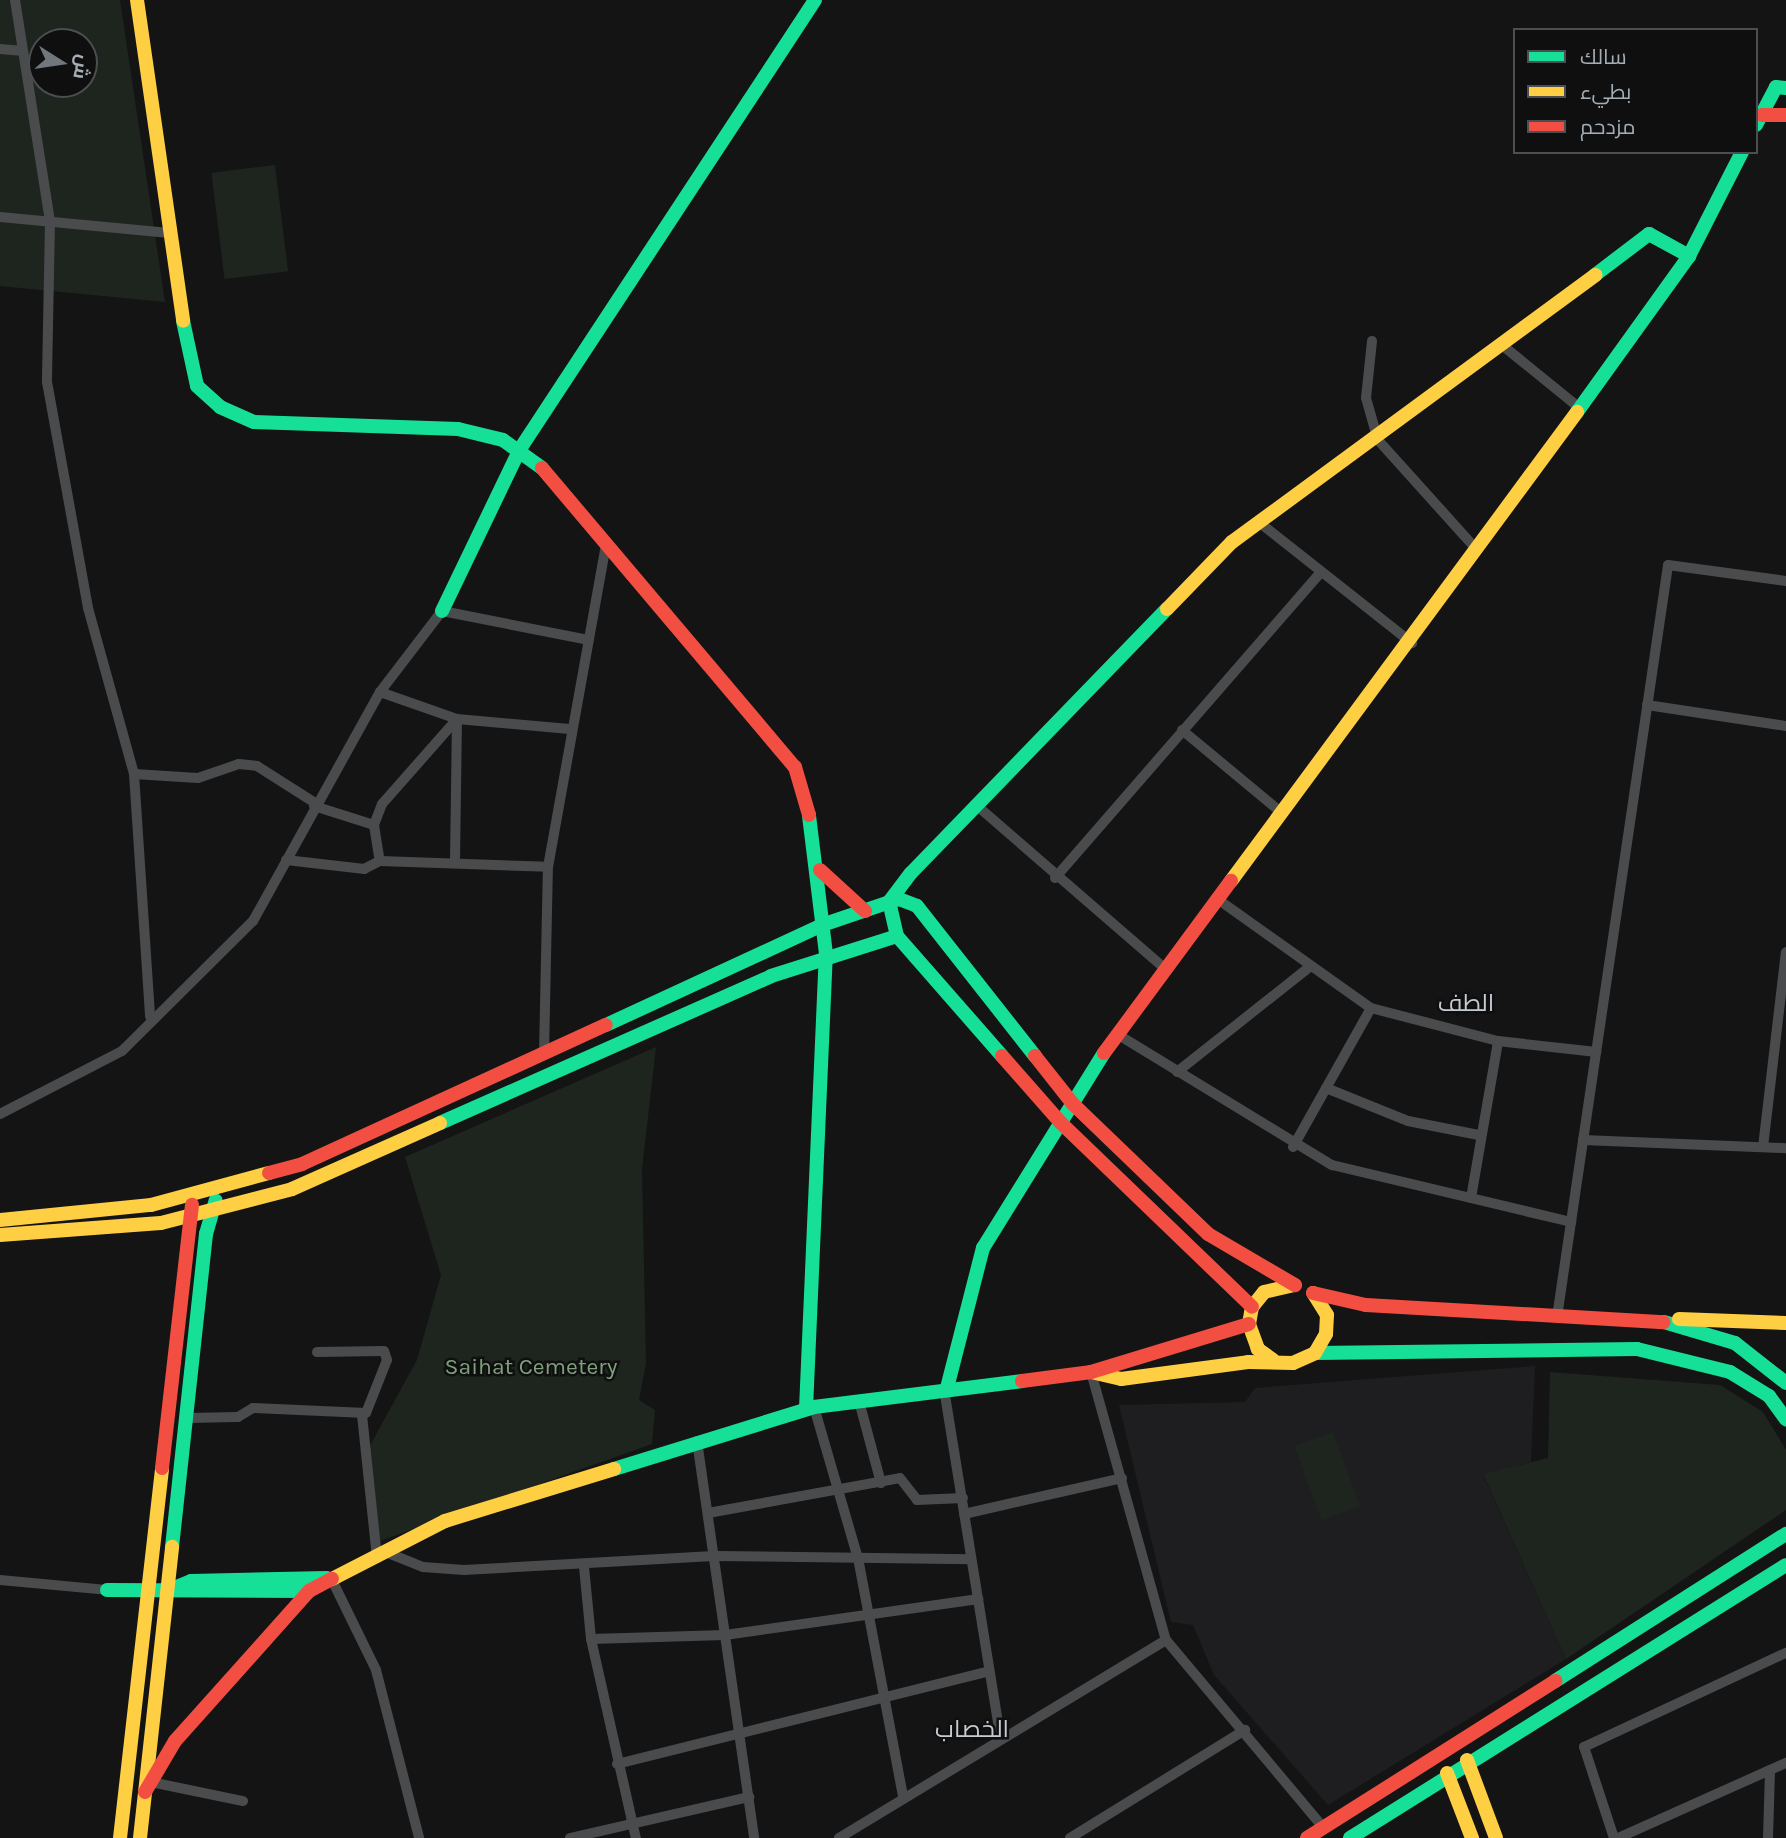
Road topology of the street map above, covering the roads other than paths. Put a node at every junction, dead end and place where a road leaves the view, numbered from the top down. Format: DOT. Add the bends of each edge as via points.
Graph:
graph roads {
  1 [pos="15,0"];
  2 [pos="137,0"];
  3 [pos="815,0"];
  4 [pos="0,49"];
  5 [pos="21,51"];
  6 [pos="1786,76"];
  7 [pos="1781,88"];
  8 [pos="1786,116"];
  9 [pos="1759,120"];
  10 [pos="1741,154"];
  11 [pos="0,217"];
  12 [pos="50,222"];
  13 [pos="169,233"];
  14 [pos="1689,256"];
  15 [pos="1372,341"];
  16 [pos="1502,345"];
  17 [pos="1577,406"];
  18 [pos="1378,440"];
  19 [pos="520,449"];
  20 [pos="1260,523"];
  21 [pos="606,546"];
  22 [pos="1477,550"];
  23 [pos="1320,573"];
  24 [pos="1786,580"];
  25 [pos="442,611"];
  26 [pos="584,639"];
  27 [pos="1412,643"];
  28 [pos="380,692"];
  29 [pos="1647,705"];
  30 [pos="457,719"];
  31 [pos="1786,726"];
  32 [pos="570,729"];
  33 [pos="1182,730"];
  34 [pos="134,774"];
  35 [pos="314,804"];
  36 [pos="975,804"];
  37 [pos="1282,813"];
  38 [pos="374,825"];
  39 [pos="286,860"];
  40 [pos="380,861"];
  41 [pos="455,862"];
  42 [pos="548,867"];
  43 [pos="819,869"];
  44 [pos="1055,878"];
  45 [pos="1216,898"];
  46 [pos="889,902"];
  47 [pos="864,911"];
  48 [pos="825,924"];
  49 [pos="897,936"];
  50 [pos="1786,952"];
  51 [pos="827,954"];
  52 [pos="1164,968"];
  53 [pos="1308,968"];
  54 [pos="1371,1008"];
  55 [pos="1782,1014"];
  56 [pos="150,1016"];
  57 [pos="1117,1034"];
  58 [pos="1498,1041"];
  59 [pos="1596,1052"];
  60 [pos="544,1054"];
  61 [pos="1177,1072"];
  62 [pos="1326,1088"];
  63 [pos="1073,1104"];
  64 [pos="0,1114"];
  65 [pos="1061,1123"];
  66 [pos="1479,1135"];
  67 [pos="1583,1140"];
  68 [pos="1293,1146"];
  69 [pos="1763,1147"];
  70 [pos="1786,1148"];
  71 [pos="220,1186"];
  72 [pos="193,1193"];
  73 [pos="1471,1198"];
  74 [pos="214,1208"];
  75 [pos="191,1213"];
  76 [pos="0,1220"];
  77 [pos="1571,1222"];
  78 [pos="0,1235"];
  79 [pos="1295,1285"];
  80 [pos="1313,1293"];
  81 [pos="1252,1307"];
  82 [pos="1557,1317"];
  83 [pos="1653,1319"];
  84 [pos="1786,1323"];
  85 [pos="1249,1324"];
  86 [pos="317,1352"];
  87 [pos="1315,1353"];
  88 [pos="1273,1360"];
  89 [pos="1091,1372"];
  90 [pos="1786,1383"];
  91 [pos="945,1388"];
  92 [pos="859,1401"];
  93 [pos="810,1408"];
  94 [pos="362,1415"];
  95 [pos="187,1418"];
  96 [pos="1786,1419"];
  97 [pos="697,1441"];
  98 [pos="1122,1478"];
  99 [pos="881,1483"];
  100 [pos="841,1491"];
  101 [pos="963,1498"];
  102 [pos="708,1513"];
  103 [pos="964,1514"];
  104 [pos="1785,1535"];
  105 [pos="383,1556"];
  106 [pos="714,1556"];
  107 [pos="858,1558"];
  108 [pos="971,1559"];
  109 [pos="1786,1565"];
  110 [pos="584,1567"];
  111 [pos="331,1578"];
  112 [pos="0,1580"];
  113 [pos="107,1590"];
  114 [pos="150,1590"];
  115 [pos="169,1590"];
  116 [pos="309,1591"];
  117 [pos="978,1599"];
  118 [pos="869,1614"];
  119 [pos="725,1634"];
  120 [pos="591,1639"];
  121 [pos="1166,1640"];
  122 [pos="1786,1653"];
  123 [pos="989,1671"];
  124 [pos="886,1695"];
  125 [pos="1245,1730"];
  126 [pos="738,1733"];
  127 [pos="1000,1736"];
  128 [pos="1467,1760"];
  129 [pos="1786,1763"];
  130 [pos="617,1765"];
  131 [pos="1770,1770"];
  132 [pos="1447,1773"];
  133 [pos="148,1787"];
  134 [pos="749,1797"];
  135 [pos="903,1797"];
  136 [pos="243,1801"];
  137 [pos="632,1824"];
  138 [pos="1323,1827"];
  139 [pos="120,1838"];
  140 [pos="140,1838"];
  141 [pos="419,1838"];
  142 [pos="570,1838"];
  143 [pos="636,1838"];
  144 [pos="754,1838"];
  145 [pos="839,1838"];
  146 [pos="1070,1838"];
  147 [pos="1307,1838"];
  148 [pos="1350,1838"];
  149 [pos="1472,1838"];
  150 [pos="1496,1838"];
  151 [pos="1616,1838"];
  152 [pos="1768,1838"];
  1 -- 5 [label="street"];
  2 -- 13 [label="main road"];
  3 -- 19 [label="main road"];
  4 -- 5 [label="street"];
  5 -- 12 [label="street"];
  6 -- 7 [label="street"];
  7 -- 9 [label="main road"];
  8 -- 9 [label="main road"];
  10 -- 14 [label="main road"];
  11 -- 12 [label="street"];
  12 -- 13 [label="street"];
  12 -- 34 [label="street" via="47,382 88,608"];
  13 -- 19 [label="main road" via="197,386 219,407 254,422 287,426 458,429"];
  14 -- 16 [label="main road" via="1649,234"];
  14 -- 17 [label="main road"];
  15 -- 18 [label="street" via="1366,398"];
  16 -- 17 [label="street"];
  16 -- 18 [label="main road"];
  17 -- 22 [label="main road"];
  18 -- 20 [label="main road"];
  18 -- 22 [label="street"];
  19 -- 21 [label="main road" via="534,458"];
  19 -- 25 [label="main road"];
  20 -- 23 [label="street"];
  20 -- 36 [label="main road" via="1232,542"];
  21 -- 26 [label="street"];
  21 -- 43 [label="main road" via="795,767 807,793"];
  22 -- 27 [label="main road"];
  23 -- 27 [label="street"];
  23 -- 33 [label="street"];
  24 -- 29 [label="street" via="1668,565"];
  25 -- 26 [label="street"];
  25 -- 28 [label="street"];
  26 -- 32 [label="street"];
  27 -- 37 [label="main road"];
  28 -- 30 [label="street"];
  28 -- 35 [label="street"];
  29 -- 31 [label="street"];
  29 -- 59 [label="street"];
  30 -- 32 [label="street"];
  30 -- 38 [label="street" via="382,804"];
  30 -- 41 [label="street"];
  32 -- 42 [label="street"];
  33 -- 37 [label="street"];
  33 -- 44 [label="street"];
  34 -- 35 [label="street" via="198,778 239,764 257,766"];
  34 -- 56 [label="street"];
  35 -- 38 [label="street"];
  35 -- 39 [label="street"];
  36 -- 44 [label="street"];
  36 -- 46 [label="main road"];
  37 -- 45 [label="main road"];
  38 -- 40 [label="street"];
  39 -- 40 [label="street" via="364,869"];
  39 -- 56 [label="street" via="253,921"];
  40 -- 41 [label="street"];
  41 -- 42 [label="street"];
  42 -- 60 [label="street"];
  43 -- 47 [label="main road" via="832,887"];
  43 -- 48 [label="main road"];
  44 -- 52 [label="street"];
  45 -- 52 [label="main road"];
  45 -- 53 [label="street"];
  46 -- 47 [label="main road"];
  46 -- 49 [label="main road"];
  46 -- 63 [label="main road" via="899,899 917,906"];
  47 -- 48 [label="main road"];
  48 -- 51 [label="main road"];
  48 -- 60 [label="main road"];
  49 -- 51 [label="main road"];
  49 -- 65 [label="main road"];
  50 -- 55 [label="street"];
  51 -- 74 [label="main road" via="597,1051 367,1160"];
  51 -- 93 [label="main road"];
  52 -- 57 [label="main road"];
  53 -- 54 [label="street"];
  53 -- 61 [label="street"];
  54 -- 58 [label="street"];
  54 -- 62 [label="street"];
  55 -- 69 [label="street"];
  56 -- 64 [label="street" via="122,1051 99,1066 63,1077"];
  57 -- 61 [label="street"];
  57 -- 63 [label="main road"];
  58 -- 59 [label="street"];
  58 -- 66 [label="street"];
  59 -- 67 [label="street"];
  60 -- 71 [label="main road" via="302,1164"];
  61 -- 68 [label="street"];
  62 -- 66 [label="street" via="1408,1121"];
  62 -- 68 [label="street"];
  63 -- 65 [label="main road"];
  63 -- 79 [label="main road" via="1208,1234"];
  65 -- 81 [label="main road"];
  65 -- 91 [label="main road" via="983,1248"];
  66 -- 73 [label="street"];
  67 -- 69 [label="street"];
  67 -- 77 [label="street"];
  68 -- 73 [label="street" via="1332,1165"];
  69 -- 70 [label="street"];
  71 -- 72 [label="main road"];
  71 -- 74 [label="main road"];
  72 -- 75 [label="main road"];
  72 -- 76 [label="main road" via="151,1205"];
  73 -- 77 [label="street"];
  74 -- 75 [label="main road"];
  74 -- 95 [label="main road"];
  75 -- 78 [label="main road" via="161,1223"];
  75 -- 114 [label="main road"];
  77 -- 82 [label="street"];
  79 -- 80 [label="main road"];
  79 -- 81 [label="main road" via="1264,1292"];
  80 -- 82 [label="main road" via="1366,1305"];
  80 -- 87 [label="main road" via="1327,1315 1326,1334"];
  81 -- 85 [label="main road"];
  82 -- 83 [label="main road"];
  83 -- 84 [label="main road"];
  83 -- 90 [label="main road" via="1735,1343"];
  85 -- 88 [label="main road" via="1258,1349"];
  85 -- 89 [label="main road"];
  86 -- 94 [label="street" via="379,1349 387,1355"];
  87 -- 88 [label="main road" via="1293,1363"];
  87 -- 96 [label="main road" via="1637,1349 1730,1372 1769,1396"];
  88 -- 89 [label="main road" via="1121,1379"];
  89 -- 91 [label="main road"];
  89 -- 98 [label="street"];
  91 -- 92 [label="main road"];
  91 -- 101 [label="street"];
  92 -- 93 [label="main road"];
  92 -- 99 [label="street"];
  93 -- 97 [label="main road"];
  93 -- 100 [label="street"];
  94 -- 95 [label="street" via="253,1408 238,1417"];
  94 -- 105 [label="street"];
  95 -- 115 [label="main road"];
  97 -- 102 [label="street"];
  97 -- 105 [label="main road" via="510,1497 445,1521"];
  98 -- 103 [label="street"];
  98 -- 121 [label="street"];
  99 -- 100 [label="street"];
  99 -- 101 [label="street" via="904,1479 921,1501"];
  100 -- 102 [label="street"];
  100 -- 107 [label="street"];
  101 -- 103 [label="street"];
  102 -- 106 [label="street"];
  103 -- 108 [label="street"];
  104 -- 138 [label="main road"];
  105 -- 110 [label="street" via="451,1569"];
  105 -- 111 [label="main road"];
  106 -- 107 [label="street"];
  106 -- 110 [label="street"];
  106 -- 119 [label="street"];
  107 -- 108 [label="street"];
  107 -- 118 [label="street"];
  108 -- 117 [label="street"];
  109 -- 128 [label="main road"];
  110 -- 120 [label="street"];
  111 -- 115 [label="main road" via="191,1581"];
  111 -- 116 [label="main road"];
  111 -- 141 [label="street" via="376,1670"];
  112 -- 113 [label="street"];
  113 -- 114 [label="main road"];
  114 -- 115 [label="main road"];
  114 -- 139 [label="main road"];
  115 -- 116 [label="main road" via="189,1595"];
  115 -- 133 [label="main road"];
  116 -- 133 [label="main road" via="175,1741"];
  117 -- 118 [label="street"];
  117 -- 123 [label="street"];
  118 -- 119 [label="street"];
  118 -- 124 [label="street"];
  119 -- 120 [label="street"];
  119 -- 126 [label="street"];
  120 -- 130 [label="street"];
  121 -- 125 [label="street"];
  121 -- 127 [label="street"];
  122 -- 151 [label="street" via="1584,1747"];
  123 -- 124 [label="street"];
  123 -- 127 [label="street"];
  124 -- 126 [label="street"];
  124 -- 135 [label="street"];
  125 -- 138 [label="street"];
  125 -- 146 [label="street"];
  126 -- 130 [label="street"];
  126 -- 134 [label="street"];
  127 -- 135 [label="street"];
  128 -- 132 [label="main road"];
  128 -- 150 [label="main road"];
  129 -- 131 [label="street"];
  130 -- 137 [label="street"];
  131 -- 151 [label="street"];
  131 -- 152 [label="street"];
  132 -- 148 [label="main road"];
  132 -- 149 [label="main road"];
  133 -- 136 [label="street"];
  133 -- 140 [label="main road"];
  134 -- 137 [label="street"];
  134 -- 144 [label="street"];
  135 -- 145 [label="street"];
  137 -- 142 [label="street"];
  137 -- 143 [label="street"];
  138 -- 147 [label="main road"];
}
